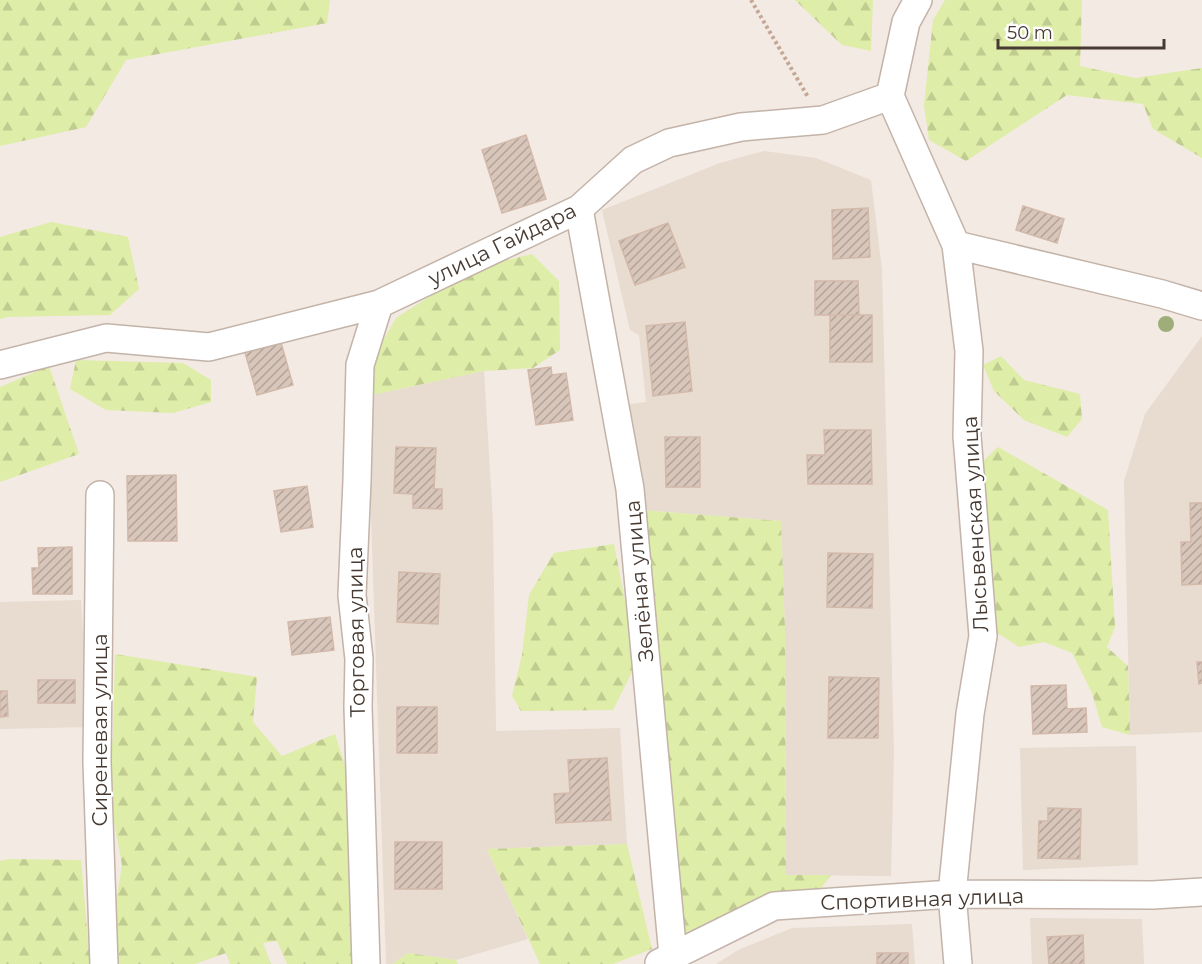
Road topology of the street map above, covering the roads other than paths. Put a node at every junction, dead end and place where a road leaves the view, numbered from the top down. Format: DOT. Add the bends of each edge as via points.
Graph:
graph roads {
  1 [pos="918,0"];
  2 [pos="890,96"];
  3 [pos="579,209"];
  4 [pos="956,245"];
  5 [pos="379,304"];
  6 [pos="1202,306"];
  7 [pos="0,365"];
  8 [pos="100,495"];
  9 [pos="1202,892"];
  10 [pos="952,894"];
  11 [pos="1153,895"];
  12 [pos="1202,908"];
  13 [pos="664,960"];
  14 [pos="104,964"];
  15 [pos="366,964"];
  16 [pos="958,964"];
  1 -- 2 [label="street" via="906,22"];
  2 -- 3 [label="street, улица Гайдара" via="823,120 741,127 669,143 633,160"];
  2 -- 4 [label="street, Лысьвенская улица"];
  3 -- 5 [label="street, улица Гайдара"];
  3 -- 13 [label="street, Зелёная улица" via="630,489"];
  4 -- 6 [label="street"];
  4 -- 10 [label="street, Лысьвенская улица" via="969,351 968,436 983,636 970,714"];
  5 -- 7 [label="street, улица Гайдара" via="209,347 106,338"];
  5 -- 15 [label="street, Торговая улица" via="360,365 352,595 359,659"];
  8 -- 14 [label="street, Сиреневая улица" via="97,762"];
  9 -- 11 [label="street, Спортивная улица"];
  10 -- 11 [label="street, Спортивная улица"];
  10 -- 13 [label="street, Спортивная улица" via="774,906"];
  10 -- 16 [label="street, Лысьвенская улица"];
  11 -- 12 [label="street"];
}
